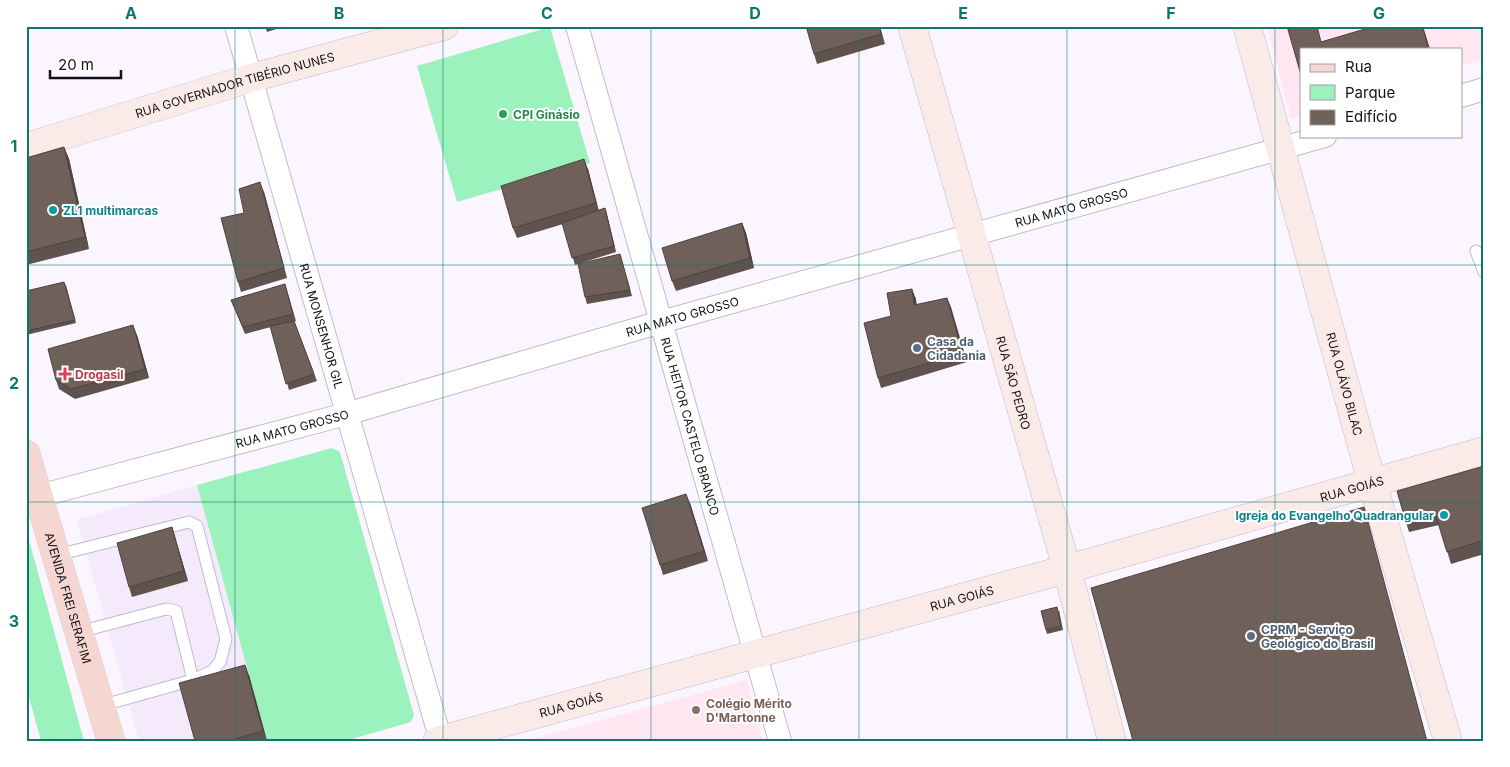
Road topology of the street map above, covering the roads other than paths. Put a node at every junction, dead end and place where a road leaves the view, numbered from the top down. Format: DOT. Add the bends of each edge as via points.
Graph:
graph roads {
  1 [pos="236,26"];
  2 [pos="442,26"];
  3 [pos="577,26"];
  4 [pos="912,26"];
  5 [pos="1247,26"];
  6 [pos="251,78"];
  7 [pos="1484,89"];
  8 [pos="1462,96"];
  9 [pos="1318,138"];
  10 [pos="26,147"];
  11 [pos="1281,148"];
  12 [pos="972,235"];
  13 [pos="1476,251"];
  14 [pos="1484,272"];
  15 [pos="661,322"];
  16 [pos="346,414"];
  17 [pos="1484,451"];
  18 [pos="26,454"];
  19 [pos="1373,482"];
  20 [pos="39,496"];
  21 [pos="57,555"];
  22 [pos="1067,569"];
  23 [pos="79,632"];
  24 [pos="756,655"];
  25 [pos="193,680"];
  26 [pos="100,706"];
  27 [pos="439,740"];
  28 [pos="111,741"];
  29 [pos="780,741"];
  30 [pos="1112,741"];
  31 [pos="1448,741"];
  1 -- 6 [label="street, RUA MONSENHOR GIL"];
  2 -- 6 [label="street, RUA GOVERNADOR TIBÉRIO NUNES"];
  3 -- 15 [label="street, RUA HEITOR CASTELO BRANCO"];
  4 -- 12 [label="street, RUA SÃO PEDRO"];
  5 -- 11 [label="street, RUA OLÁVO BILAC"];
  6 -- 10 [label="street, RUA GOVERNADOR TIBÉRIO NUNES"];
  6 -- 16 [label="street, RUA MONSENHOR GIL"];
  7 -- 8 [label="street"];
  9 -- 11 [label="street, RUA MATO GROSSO"];
  11 -- 12 [label="street, RUA MATO GROSSO"];
  11 -- 19 [label="street, RUA OLÁVO BILAC"];
  12 -- 15 [label="street, RUA MATO GROSSO"];
  12 -- 22 [label="street, RUA SÃO PEDRO"];
  13 -- 14 [label="lane"];
  15 -- 16 [label="street, RUA MATO GROSSO"];
  15 -- 24 [label="street, RUA HEITOR CASTELO BRANCO"];
  16 -- 20 [label="street, RUA MATO GROSSO"];
  16 -- 27 [label="street, RUA MONSENHOR GIL"];
  17 -- 19 [label="street, RUA GOIÁS"];
  18 -- 20 [label="main road, AVENIDA FREI SERAFIM"];
  19 -- 22 [label="street, RUA GOIÁS"];
  19 -- 31 [label="street, RUA OLÁVO BILAC"];
  20 -- 21 [label="main road, AVENIDA FREI SERAFIM"];
  21 -- 23 [label="main road, AVENIDA FREI SERAFIM"];
  21 -- 25 [label="lane" via="189,522 197,526 226,639 220,662 212,671"];
  22 -- 24 [label="street, RUA GOIÁS"];
  22 -- 30 [label="street, RUA SÃO PEDRO"];
  23 -- 25 [label="lane" via="166,609 176,611"];
  23 -- 26 [label="main road, AVENIDA FREI SERAFIM"];
  24 -- 27 [label="street, RUA GOIÁS"];
  24 -- 29 [label="street, RUA HEITOR CASTELO BRANCO"];
  25 -- 26 [label="lane"];
  26 -- 28 [label="main road, AVENIDA FREI SERAFIM"];
}
